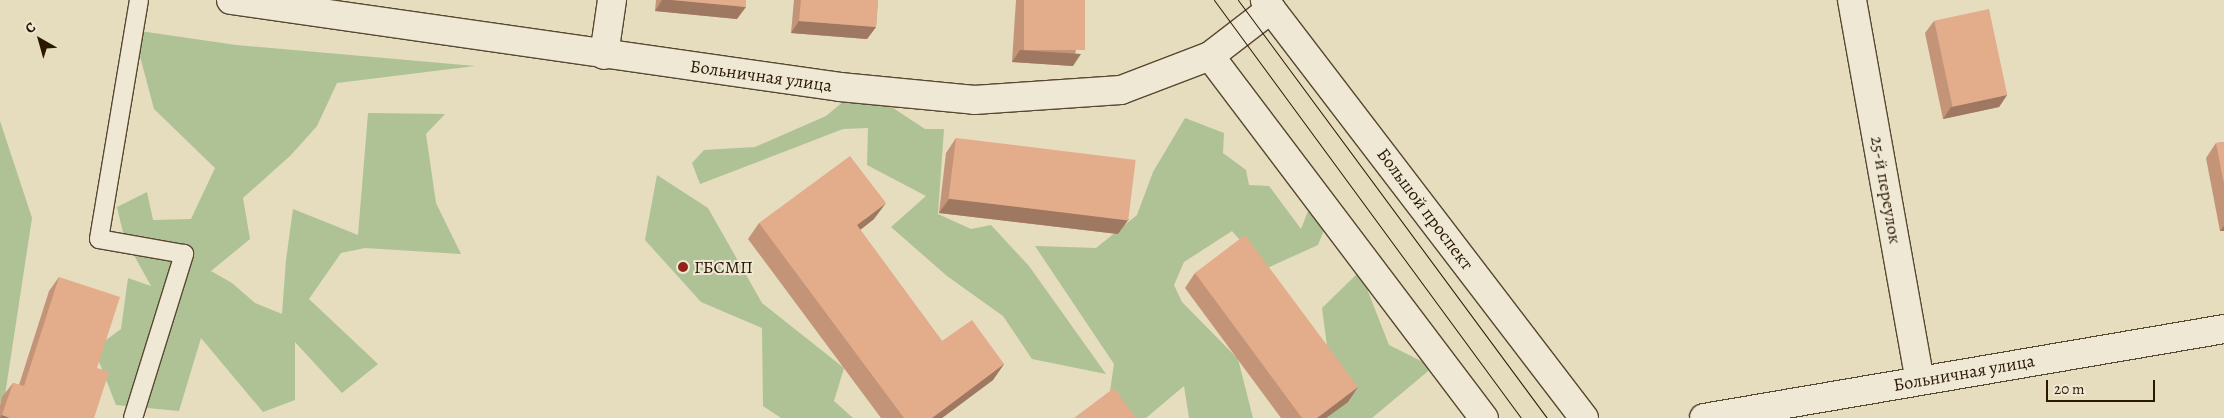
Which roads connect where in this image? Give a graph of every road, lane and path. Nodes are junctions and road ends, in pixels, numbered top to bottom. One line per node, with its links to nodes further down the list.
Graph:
1 (139, 0): 10 (lane)
2 (231, 0): 6 (street, Больничная улица)
3 (612, 0): 6 (street)
4 (1852, 0): 9 (street, 25-й переулок)
5 (1268, 4): 7 (street, Больничная улица); 12 (street, Большой проспект)
6 (604, 55): 7 (street, Больничная улица)
7 (1210, 56): 11 (street)
8 (2224, 329): 9 (street, Больничная улица)
9 (1920, 380): 13 (street, Больничная улица)
10 (133, 418)
11 (1484, 418)
12 (1584, 418)
13 (1704, 418)

